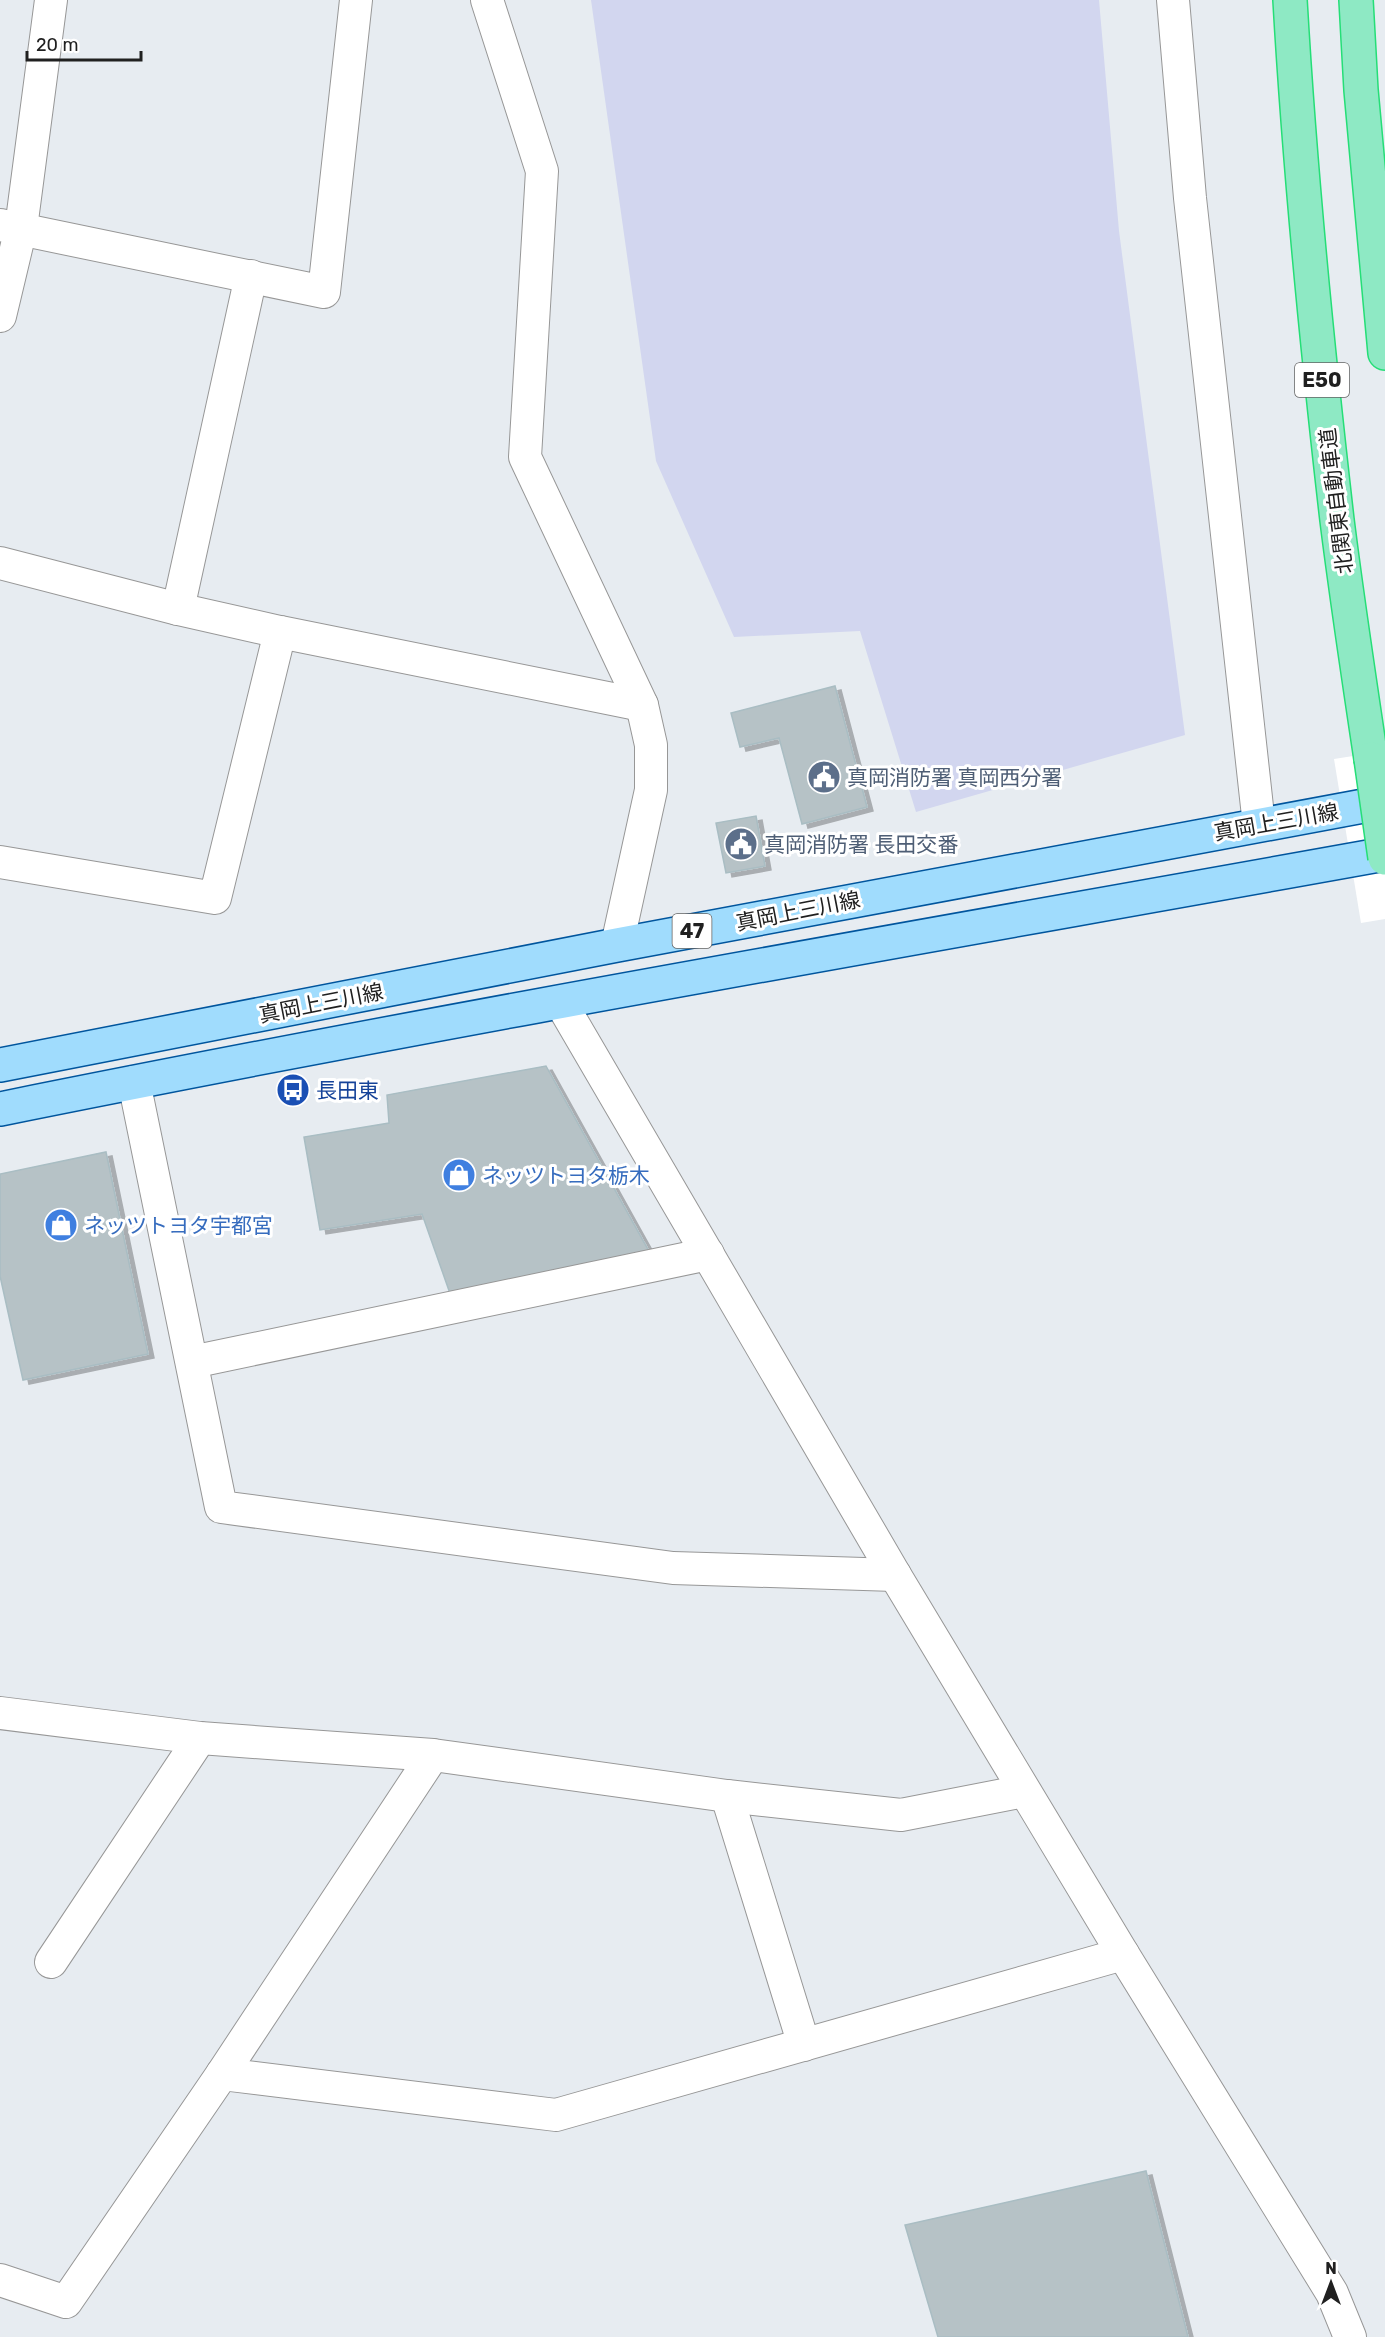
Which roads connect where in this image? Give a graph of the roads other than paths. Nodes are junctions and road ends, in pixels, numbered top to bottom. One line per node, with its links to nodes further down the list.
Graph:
1 (51, 0): 7 (street)
2 (356, 0): 8 (street)
3 (487, 0): 14 (street)
4 (1173, 0): 16 (street)
5 (1290, 0): 17 (highway, 北関東自動車道 / E50, bridge)
6 (1356, 0): 10 (highway)
7 (10, 227): 8 (street); 9 (street)
8 (251, 276): 12 (street)
9 (0, 316)
10 (1385, 353)
11 (0, 563): 12 (street)
12 (178, 609): 13 (street)
13 (280, 632): 14 (street); 18 (street)
14 (642, 705): 19 (street)
15 (1385, 802): 16 (main road, 真岡上三川線 / 47)
16 (1259, 825): 19 (main road, 真岡上三川線 / 47)
17 (1385, 856): 20 (main road, 真岡上三川線 / 47)
18 (0, 862)
19 (617, 945): 21 (main road, 真岡上三川線 / 47)
20 (561, 1003): 22 (main road, 真岡上三川線 / 47); 24 (street)
21 (0, 1065)
22 (134, 1082): 23 (main road, 真岡上三川線 / 47); 25 (street)
23 (0, 1109)
24 (708, 1254): 25 (street); 26 (street)
25 (192, 1362): 26 (street)
26 (895, 1575): 30 (street)
27 (0, 1713): 28 (street)
28 (200, 1738): 29 (street); 33 (street)
29 (433, 1755): 31 (street); 35 (street)
30 (1024, 1791): 31 (street); 32 (street)
31 (727, 1796): 34 (street)
32 (1123, 1954): 34 (street); 37 (street)
33 (51, 1962)
34 (804, 2045): 35 (street)
35 (222, 2074): 36 (street)
36 (0, 2280)
37 (1350, 2337)

